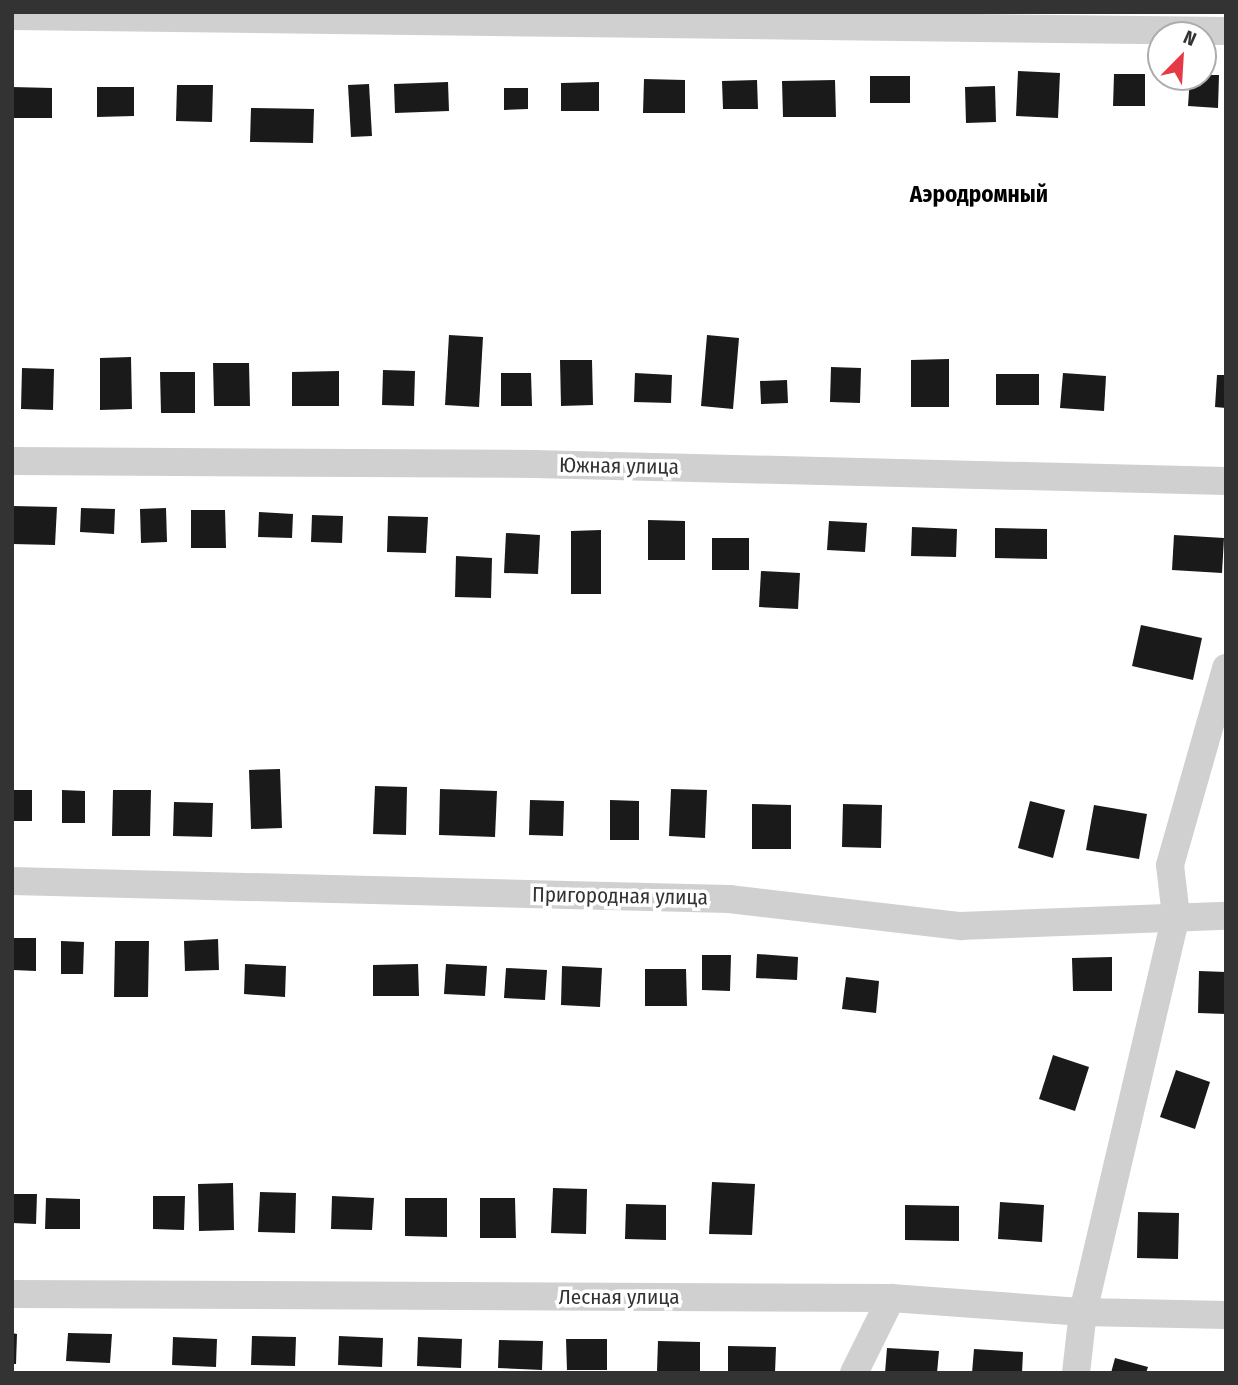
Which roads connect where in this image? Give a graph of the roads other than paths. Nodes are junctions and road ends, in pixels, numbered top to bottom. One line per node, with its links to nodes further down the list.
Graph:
1 (12, 16): 2 (street)
2 (1226, 31)
3 (12, 461): 4 (street, Южная улица)
4 (1226, 481)
5 (1226, 668): 7 (street)
6 (12, 881): 7 (street, Пригородная улица)
7 (1176, 916): 8 (street, Пригородная улица); 11 (street)
8 (1226, 916)
9 (12, 1294): 10 (street, Лесная улица)
10 (891, 1298): 11 (street, Лесная улица); 13 (street)
11 (1083, 1312): 12 (street, Лесная улица); 14 (street)
12 (1226, 1315)
13 (854, 1373)
14 (1076, 1373)

